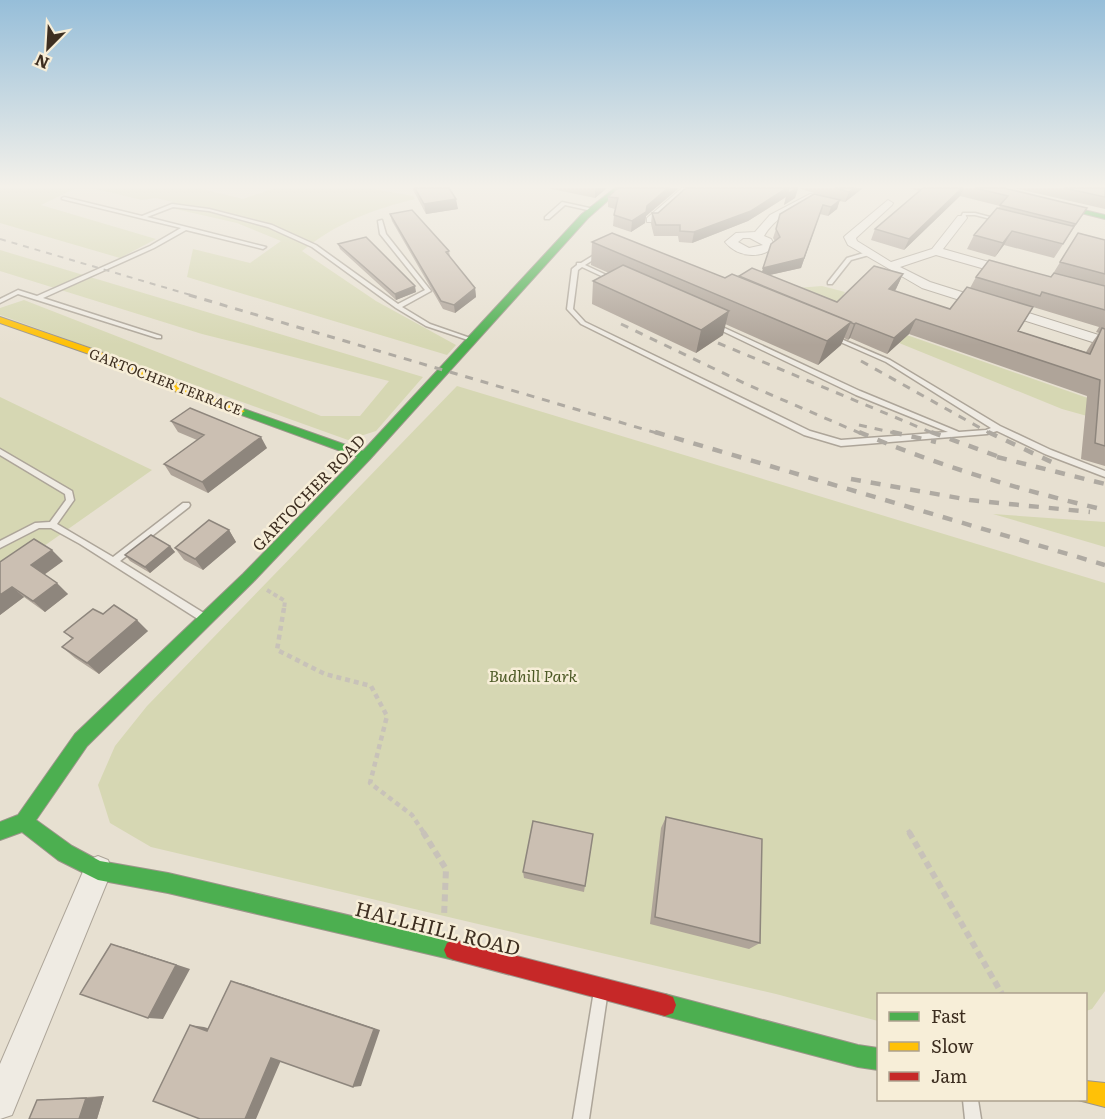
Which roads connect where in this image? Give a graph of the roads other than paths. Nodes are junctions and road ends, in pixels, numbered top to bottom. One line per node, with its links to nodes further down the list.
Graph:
1 (165, 240): 17 (lane)
2 (233, 240): 8 (lane)
3 (301, 240): 19 (lane)
4 (388, 240): 19 (lane)
5 (564, 240): 24 (main road, GARTOCHER ROAD)
6 (851, 240): 11 (street)
7 (944, 240): 10 (street)
8 (262, 247)
9 (608, 249): 12 (lane)
10 (936, 251): 13 (street); 14 (street)
11 (867, 254): 13 (street); 16 (lane)
12 (579, 264): 15 (lane); 27 (lane)
13 (890, 266): 25 (street)
14 (1026, 276)
15 (621, 283)
16 (830, 283)
17 (38, 298): 18 (lane); 23 (lane)
18 (0, 301)
19 (398, 307): 24 (lane)
20 (703, 319): 27 (lane)
21 (0, 320): 29 (main road, GARTOCHER TERRACE)
22 (823, 333): 26 (lane)
23 (159, 337)
24 (473, 340): 29 (main road, GARTOCHER ROAD)
25 (1105, 342)
26 (997, 428): 27 (lane); 30 (lane)
27 (958, 434)
28 (0, 452): 32 (lane)
29 (366, 456): 35 (main road, GARTOCHER ROAD)
30 (1105, 474)
31 (186, 504): 34 (lane)
32 (52, 525): 33 (lane); 34 (lane)
33 (0, 545)
34 (114, 561): 35 (lane)
35 (206, 620): 36 (main road, GARTOCHER ROAD)
36 (24, 822): 37 (main road); 38 (main road, HALLHILL ROAD)
37 (0, 831)
38 (98, 870): 39 (main road, HALLHILL ROAD); 44 (street)
39 (602, 989): 40 (main road, HALLHILL ROAD); 45 (lane)
40 (877, 1059)
41 (1087, 1092): 42 (main road)
42 (1105, 1095)
43 (971, 1101): 46 (lane)
44 (0, 1103)
45 (581, 1119)
46 (973, 1119)

